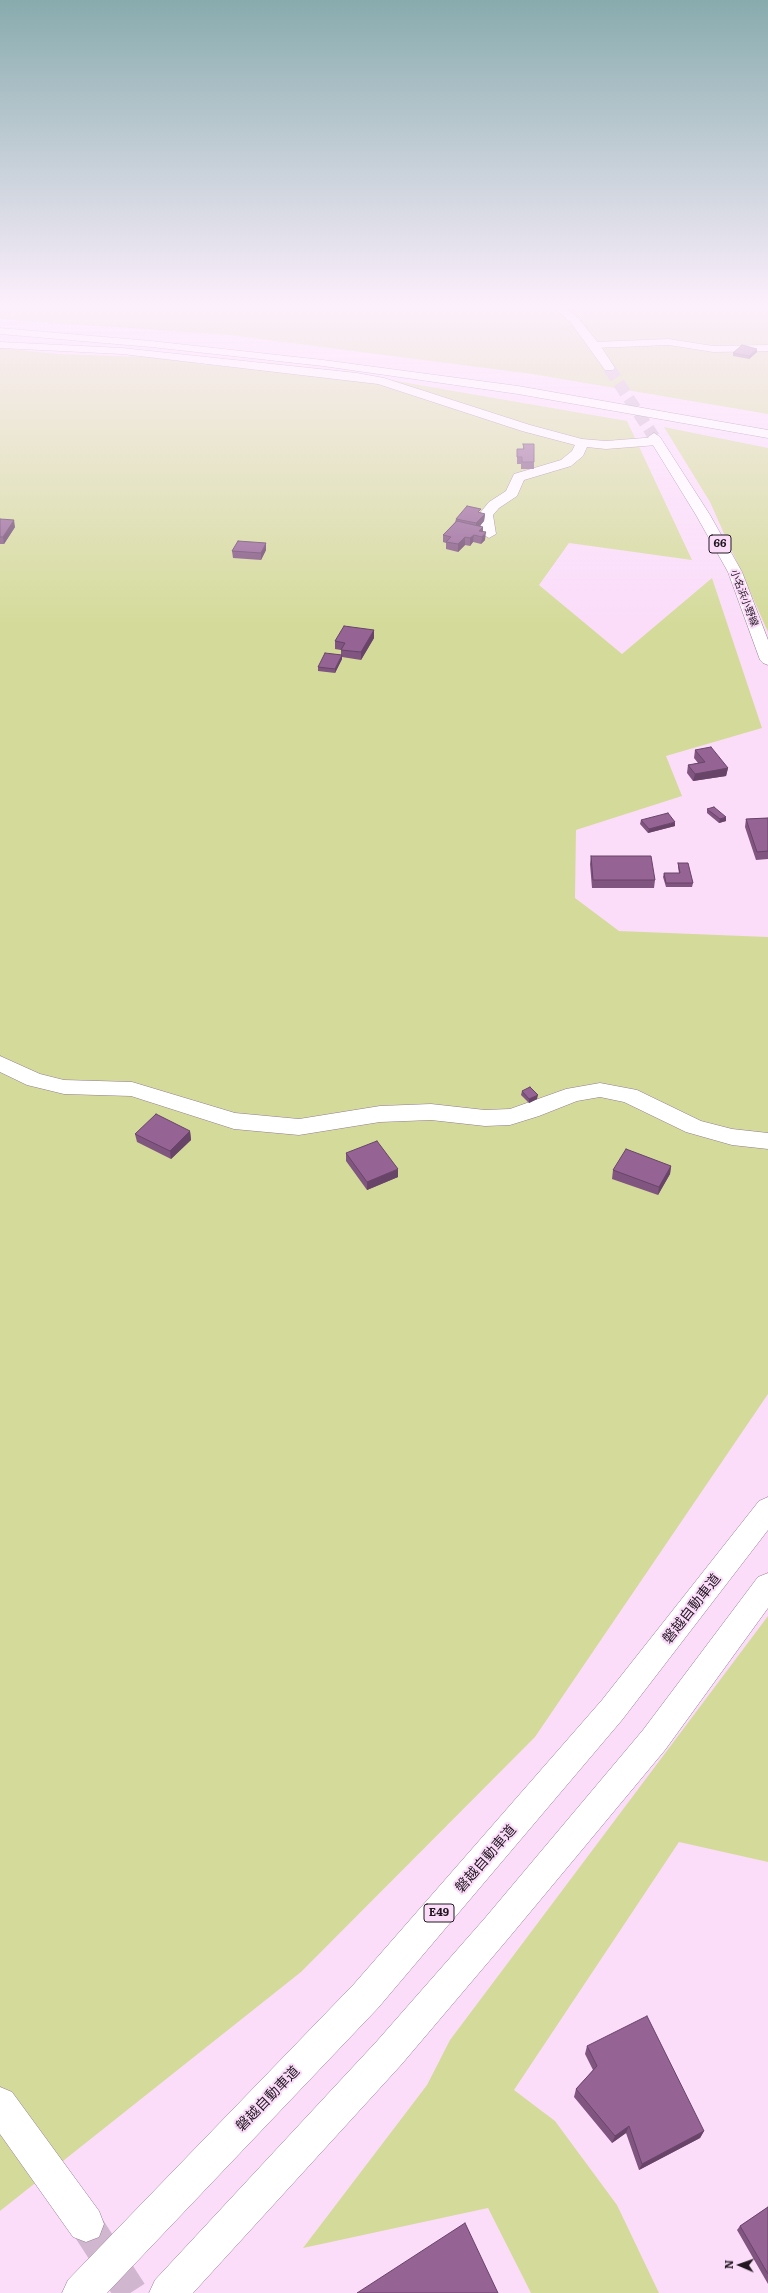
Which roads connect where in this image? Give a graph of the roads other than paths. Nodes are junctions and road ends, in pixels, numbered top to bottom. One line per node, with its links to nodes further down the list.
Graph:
1 (470, 410): 6 (main road)
2 (633, 410): 5 (main road)
3 (691, 410): 4 (main road)
4 (768, 424)
5 (768, 435)
6 (582, 443): 7 (main road); 8 (main road, 小名浜小野線 / 66)
7 (489, 534)
8 (768, 660)
9 (0, 1063): 10 (main road)
10 (768, 1141)
11 (768, 1509): 15 (main road, 磐越自動車道 / E49)
12 (768, 1586): 16 (main road)
13 (0, 2104): 14 (main road)
14 (86, 2224)
15 (81, 2293)
16 (168, 2293)

